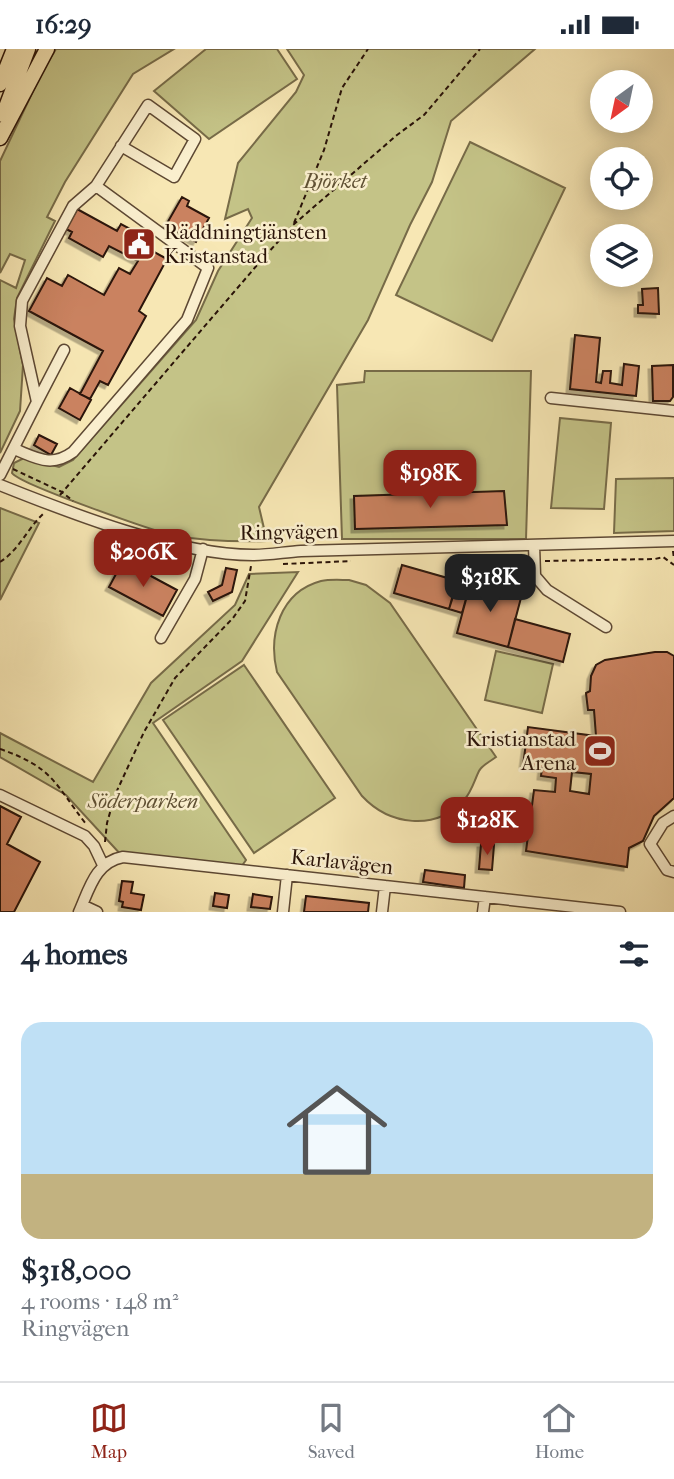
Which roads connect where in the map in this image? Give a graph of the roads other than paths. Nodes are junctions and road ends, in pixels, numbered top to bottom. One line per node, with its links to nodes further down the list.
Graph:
1 (14, 49): 4 (highway)
2 (29, 49): 5 (highway)
3 (47, 49): 6 (highway)
4 (0, 84)
5 (0, 123)
6 (0, 138)
7 (121, 146): 7 (street); 8 (street)
8 (96, 186): 11 (street); 13 (street)
9 (64, 350): 11 (street)
10 (551, 398): 12 (street)
11 (37, 402): 13 (street)
12 (674, 411)
13 (13, 449): 14 (street)
14 (3, 470)
15 (0, 485): 18 (street, Ringvägen)
16 (674, 541): 17 (street, Ringvägen)
17 (534, 545): 18 (street, Ringvägen); 19 (street)
18 (203, 549): 20 (street)
19 (606, 627)
20 (160, 638)
21 (0, 795): 23 (street)
22 (674, 816): 24 (street)
23 (106, 863): 25 (street, Karlavägen); 28 (street)
24 (674, 872)
25 (287, 875): 26 (street, Karlavägen); 31 (street)
26 (385, 886): 27 (street, Karlavägen); 32 (street)
27 (485, 897): 29 (street, Karlavägen); 33 (street)
28 (81, 908): 30 (street)
29 (603, 911): 34 (street, Karlavägen)
30 (97, 912)
31 (284, 912)
32 (382, 912)
33 (483, 912)
34 (620, 912)

